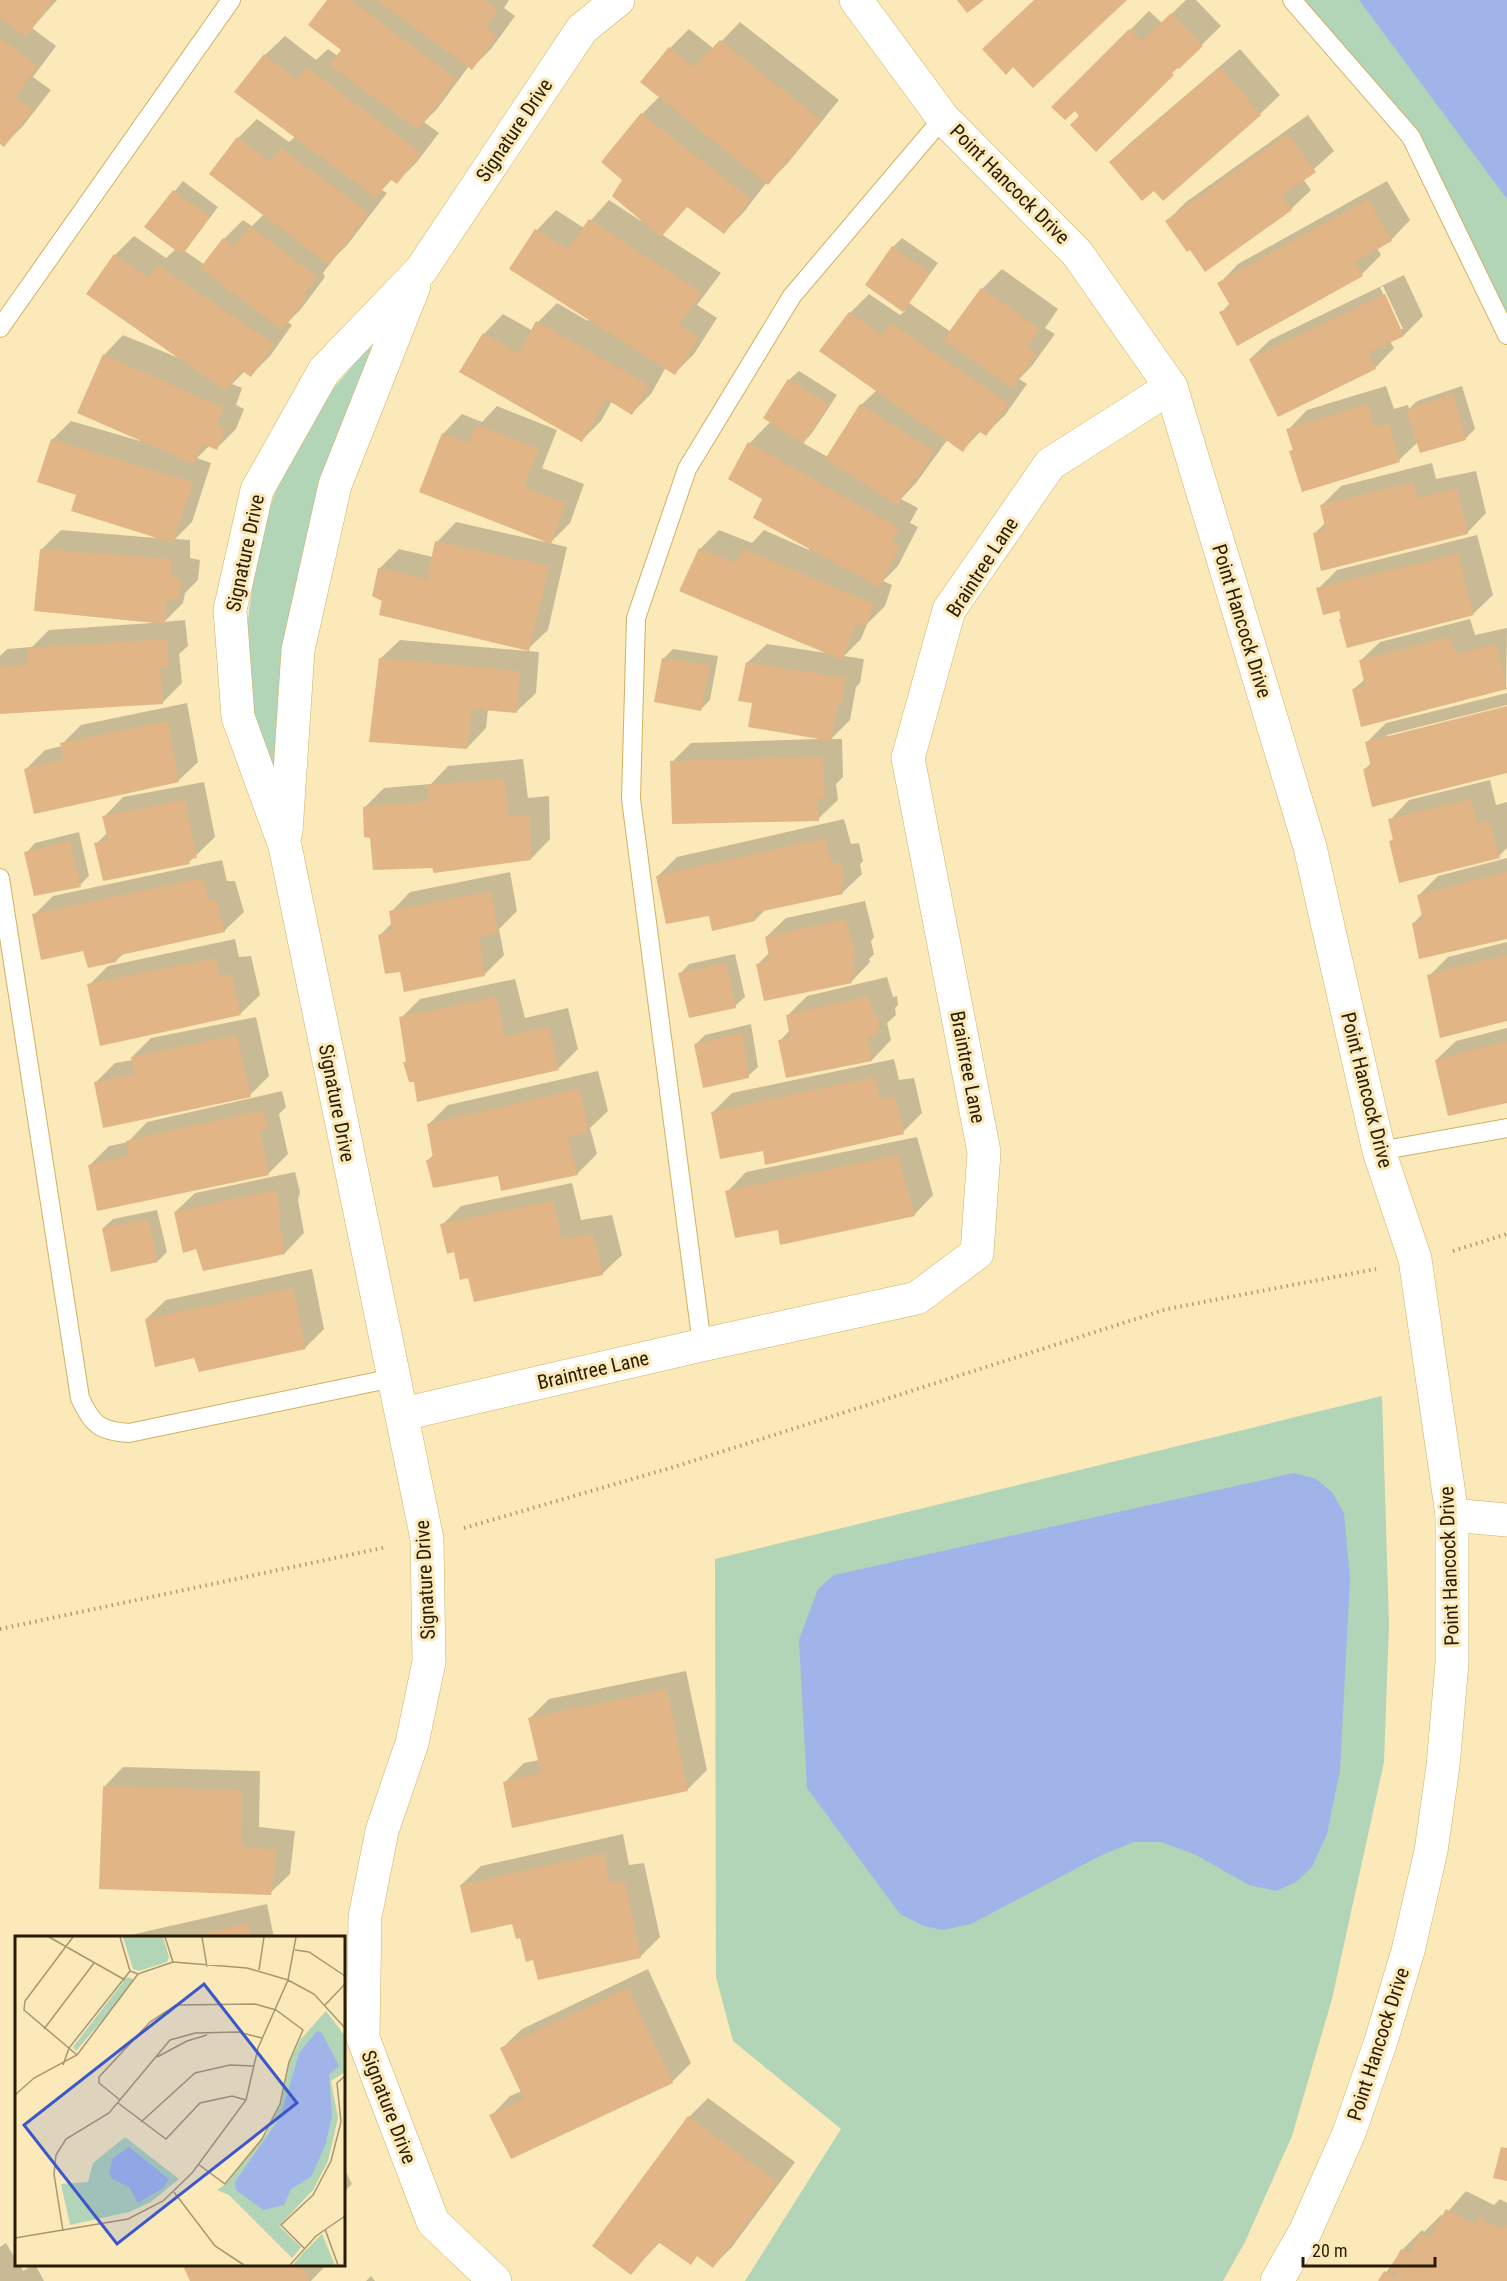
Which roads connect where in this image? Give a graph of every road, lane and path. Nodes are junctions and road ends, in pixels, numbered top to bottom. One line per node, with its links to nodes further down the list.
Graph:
1 (231, 0): 7 (lane)
2 (618, 0): 6 (street, Signature Drive)
3 (856, 0): 5 (street, Point Hancock Drive)
4 (1292, 0): 8 (lane)
5 (943, 118): 9 (street, Point Hancock Drive); 16 (lane)
6 (421, 270): 10 (street, Signature Drive); 10 (street, Signature Drive)
7 (0, 328)
8 (1507, 335)
9 (1171, 387): 13 (street, Point Hancock Drive); 16 (street, Braintree Lane)
10 (285, 846): 17 (street, Signature Drive)
11 (0, 878): 17 (lane)
12 (1507, 1128): 13 (lane)
13 (1379, 1151): 15 (street, Point Hancock Drive)
14 (1507, 1234): 15 (path)
15 (1415, 1259): 19 (street, Point Hancock Drive); 21 (path)
16 (702, 1345): 18 (street, Braintree Lane)
17 (393, 1378): 18 (street, Signature Drive)
18 (403, 1414): 21 (street, Signature Drive)
19 (1452, 1515): 20 (street); 24 (street, Point Hancock Drive)
20 (1507, 1520)
21 (427, 1539): 22 (path); 23 (street, Signature Drive)
22 (0, 1629)
23 (495, 2281)
24 (1277, 2281)

